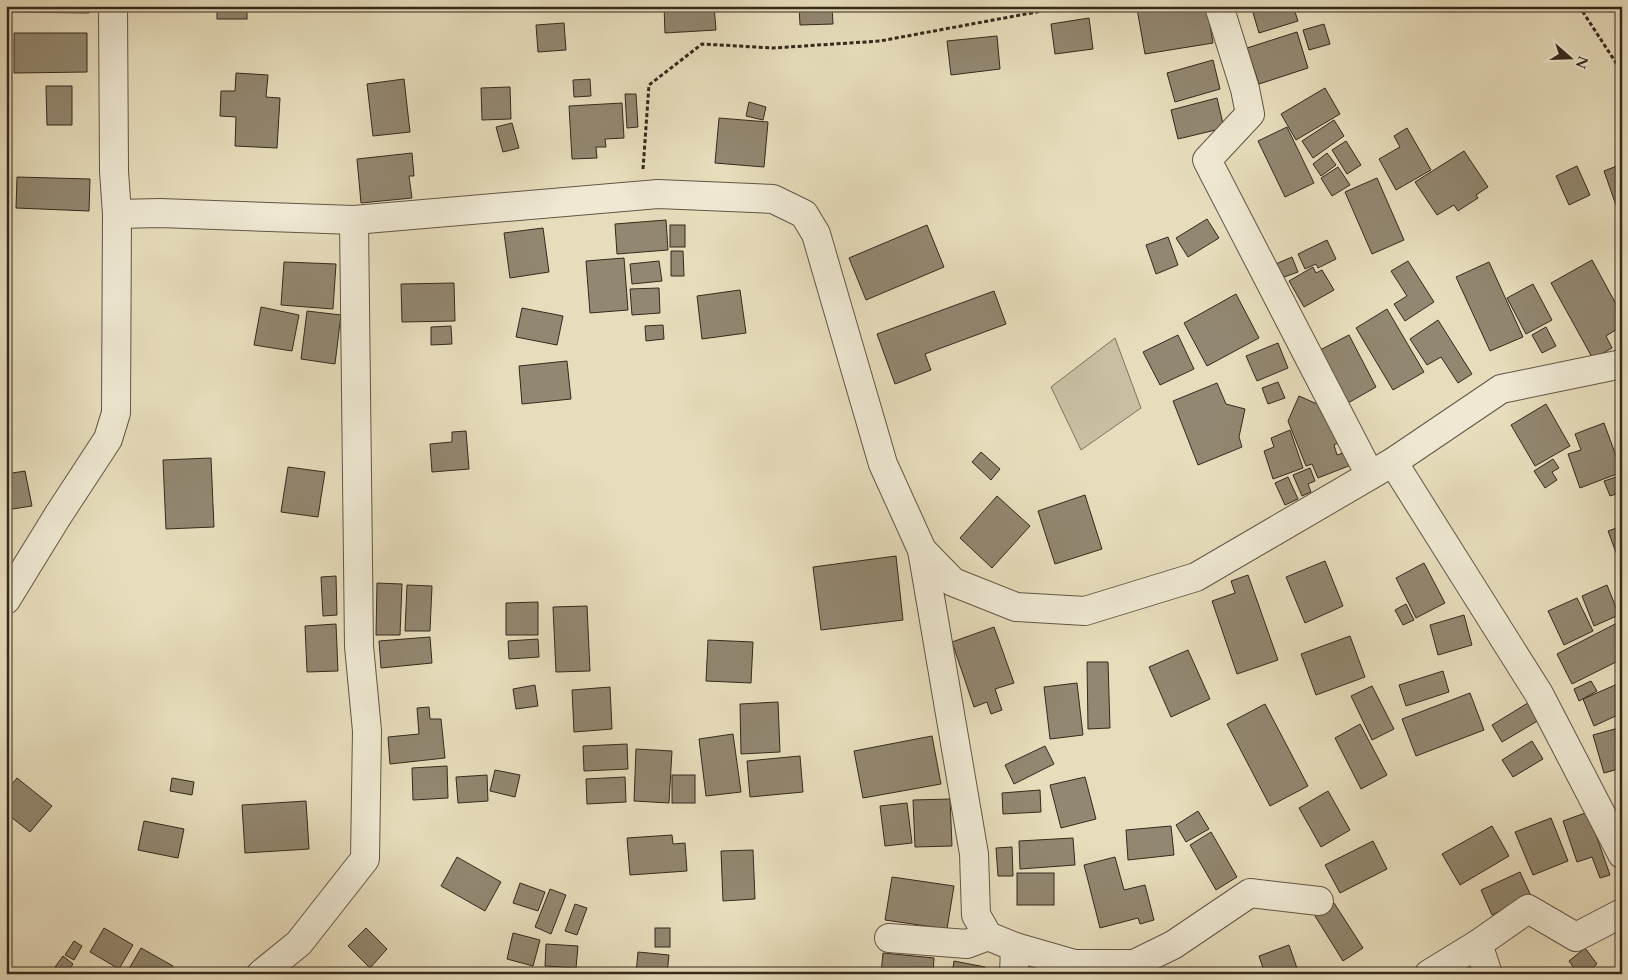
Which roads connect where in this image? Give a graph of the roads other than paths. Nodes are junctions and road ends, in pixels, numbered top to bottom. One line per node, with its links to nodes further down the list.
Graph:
1 (113, 6): 3 (street)
2 (1219, 6): 6 (street)
3 (117, 214): 4 (street); 8 (street)
4 (354, 220): 7 (street); 17 (street)
5 (1622, 364): 6 (street)
6 (1382, 469): 7 (street); 9 (street)
7 (922, 550): 12 (street)
8 (6, 600)
9 (1622, 854)
10 (1319, 901): 16 (street)
11 (1622, 913): 14 (street)
12 (988, 936): 13 (street); 15 (street)
13 (889, 938)
14 (1478, 944): 18 (street); 19 (street)
15 (1015, 960): 16 (street)
16 (1104, 969)
17 (261, 974)
18 (1430, 974)
19 (1488, 974)

